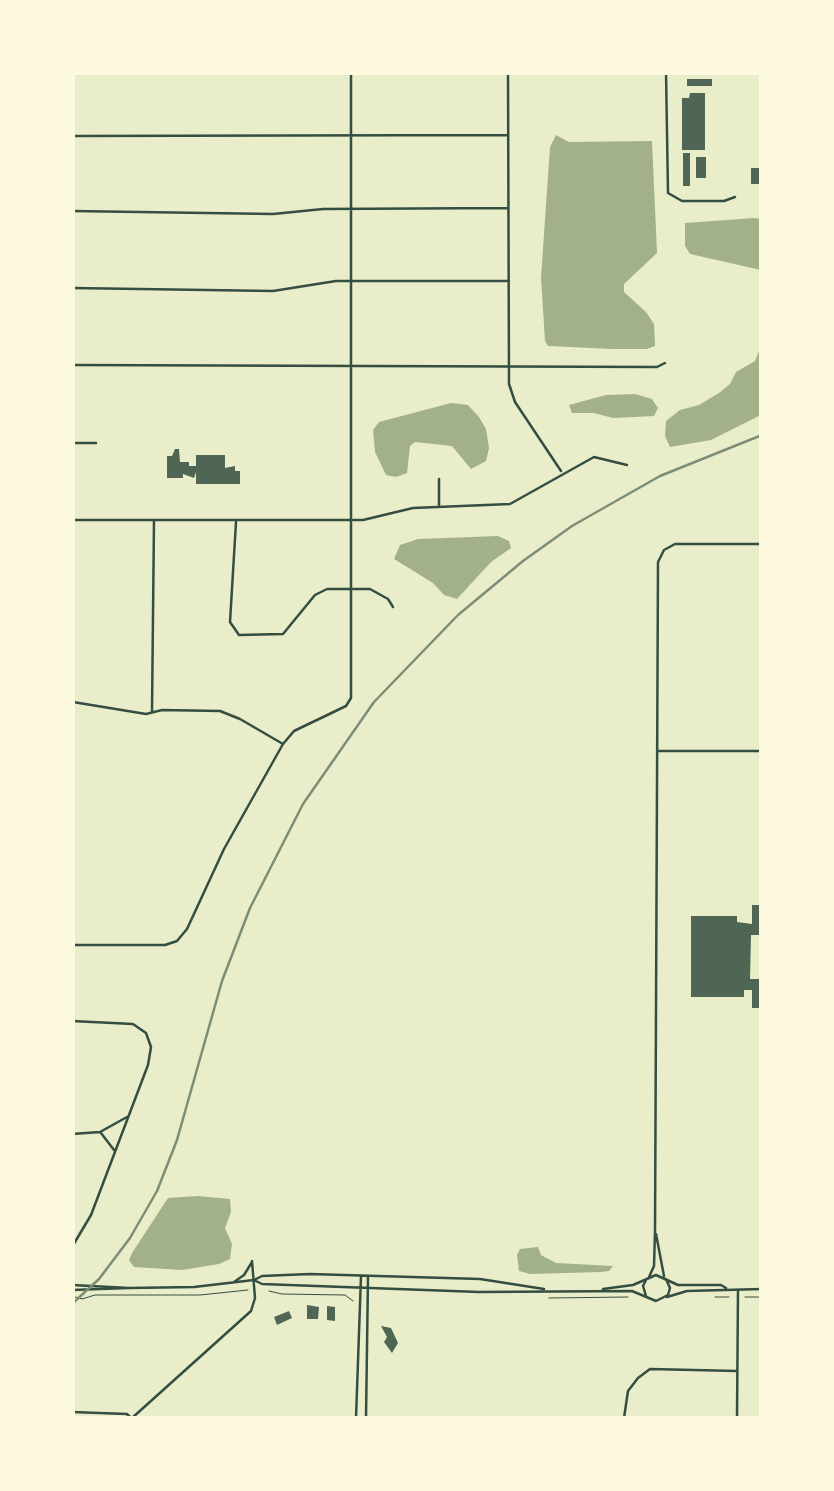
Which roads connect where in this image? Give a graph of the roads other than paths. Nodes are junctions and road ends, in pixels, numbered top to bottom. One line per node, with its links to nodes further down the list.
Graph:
1 (350, 72): 4 (street)
2 (508, 72): 5 (street)
3 (666, 72): 7 (street)
4 (351, 135): 5 (street); 6 (street); 8 (street)
5 (508, 135): 9 (street)
6 (72, 136)
7 (735, 197)
8 (351, 208): 9 (street); 10 (street); 11 (street)
9 (508, 208): 12 (street)
10 (72, 211)
11 (351, 281): 12 (street); 13 (street); 16 (street)
12 (509, 281): 17 (street)
13 (72, 288)
14 (665, 363): 17 (street)
15 (72, 366): 16 (street)
16 (351, 367): 17 (street); 27 (street)
17 (509, 367): 21 (street)
18 (72, 443): 19 (street)
19 (96, 443)
20 (627, 466): 21 (street)
21 (562, 472): 23 (street)
22 (439, 479): 23 (street)
23 (440, 506): 27 (street)
24 (72, 520): 25 (street)
25 (154, 520): 26 (street); 33 (street)
26 (236, 520): 27 (street); 29 (street)
27 (351, 520): 29 (street)
28 (762, 544): 35 (street)
29 (351, 588): 31 (street); 34 (street)
30 (73, 594): 32 (street)
31 (393, 608)
32 (72, 702): 33 (street)
33 (152, 712): 34 (street)
34 (282, 744): 37 (street)
35 (656, 752): 36 (street); 43 (street)
36 (762, 752)
37 (72, 945)
38 (72, 1021): 39 (street)
39 (128, 1117): 40 (street); 42 (street)
40 (100, 1132): 41 (street); 42 (street)
41 (72, 1134)
42 (114, 1150): 44 (street)
43 (655, 1231): 47 (street); 48 (street)
44 (72, 1247)
45 (361, 1276): 46 (street); 49 (street); 51 (street)
46 (368, 1276): 52 (street); 57 (street)
47 (648, 1278): 48 (street); 58 (street); 59 (street)
48 (665, 1278): 53 (street); 60 (street)
49 (254, 1280): 50 (street); 50 (street); 51 (street); 63 (street)
50 (232, 1283): 56 (street)
51 (360, 1286): 52 (street); 64 (street)
52 (367, 1287): 57 (street); 65 (street)
53 (726, 1288): 54 (street); 60 (street)
54 (738, 1288): 55 (street); 61 (street)
55 (762, 1289)
56 (72, 1290)
57 (546, 1290): 58 (street)
58 (602, 1290): 59 (street)
59 (647, 1297): 60 (street)
60 (666, 1298)
61 (737, 1371): 66 (street); 67 (street)
62 (72, 1412): 63 (street)
63 (132, 1418)
64 (356, 1418)
65 (366, 1418)
66 (624, 1418)
67 (737, 1418)

